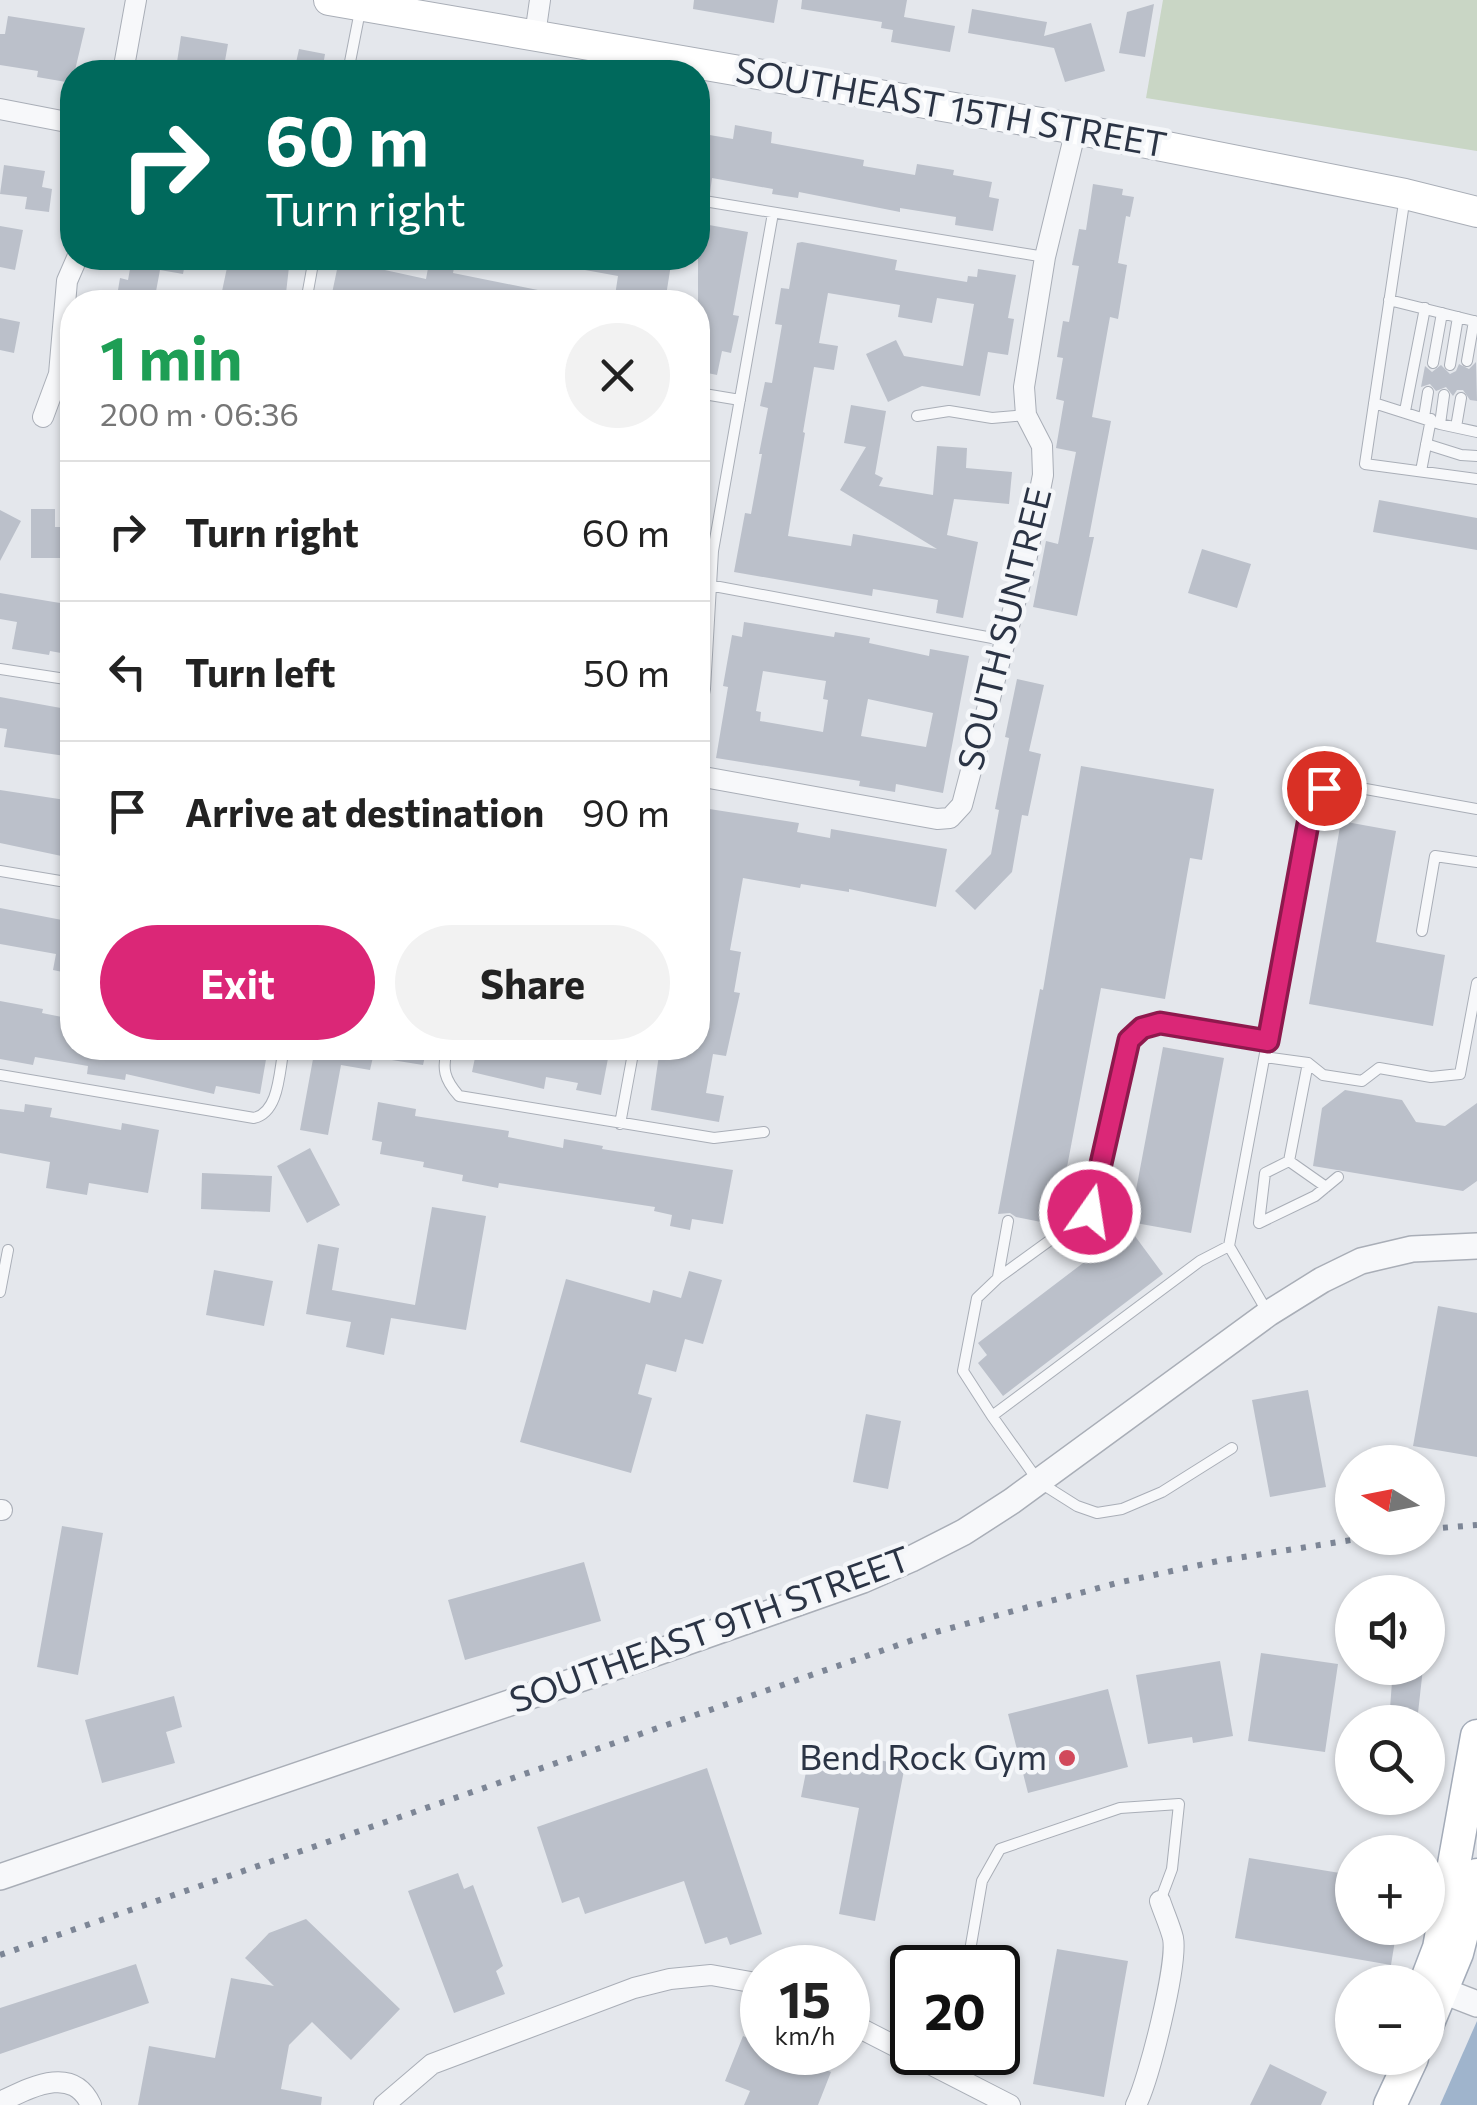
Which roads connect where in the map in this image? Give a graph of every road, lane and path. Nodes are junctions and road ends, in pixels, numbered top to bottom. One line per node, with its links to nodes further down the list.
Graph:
1 (136, 0): 6 (street)
2 (328, 0): 4 (main road, SOUTHEAST 15TH STREET)
3 (540, 0): 5 (street)
4 (361, 5): 5 (main road, SOUTHEAST 15TH STREET); 7 (lane)
5 (535, 34): 8 (main road, SOUTHEAST 15TH STREET)
6 (126, 60)
7 (350, 60)
8 (683, 60)
9 (710, 65): 12 (main road, SOUTHEAST 15TH STREET)
10 (0, 109): 11 (street)
11 (60, 121)
12 (1076, 129): 13 (main road, SOUTHEAST 15TH STREET); 17 (street, SOUTH SUNTREE)
13 (1406, 194): 15 (main road, SOUTHEAST 15TH STREET); 18 (lane)
14 (710, 202): 16 (lane)
15 (1470, 207)
16 (772, 213): 17 (lane); 31 (lane)
17 (1045, 257): 35 (street, SOUTH SUNTREE)
18 (1390, 300): 19 (lane); 32 (lane)
19 (1425, 308): 20 (lane); 33 (lane)
20 (1442, 313): 21 (lane); 24 (lane)
21 (1458, 317): 22 (lane); 25 (lane)
22 (1475, 322): 23 (lane)
23 (1467, 361)
24 (1433, 362)
25 (1450, 366)
26 (60, 374): 36 (street)
27 (1428, 392): 37 (lane)
28 (710, 395): 31 (lane)
29 (1444, 395): 37 (lane)
30 (1461, 398): 38 (lane)
31 (740, 400): 44 (lane)
32 (1374, 403): 33 (lane); 42 (lane)
33 (1405, 411): 37 (lane)
34 (917, 416): 35 (lane)
35 (1026, 416): 46 (street, SOUTH SUNTREE)
36 (43, 417)
37 (1431, 420): 38 (lane); 40 (lane)
38 (1456, 428): 39 (lane)
39 (1477, 432)
40 (1426, 444): 41 (lane); 42 (lane)
41 (1477, 456)
42 (1421, 471): 43 (lane)
43 (1477, 478)
44 (712, 586): 45 (lane); 46 (lane)
45 (710, 620)
46 (1003, 640): 49 (street, SOUTH SUNTREE)
47 (0, 669): 48 (lane)
48 (60, 678)
49 (710, 778)
50 (1477, 809): 56 (lane)
51 (1477, 862): 54 (lane)
52 (0, 871): 53 (lane)
53 (60, 881)
54 (1422, 931)
55 (1477, 983): 61 (lane)
56 (1268, 1041): 57 (lane); 72 (lane)
57 (1264, 1056): 61 (lane); 69 (lane)
58 (282, 1060): 62 (lane)
59 (444, 1060): 63 (lane)
60 (632, 1060): 63 (lane)
61 (1308, 1063): 65 (lane)
62 (0, 1075)
63 (620, 1124): 64 (lane)
64 (764, 1132)
65 (1290, 1160): 67 (lane); 67 (lane)
66 (1338, 1177): 67 (lane)
67 (1326, 1186)
68 (1008, 1221): 72 (lane)
69 (1228, 1246): 74 (lane); 75 (lane)
70 (1477, 1246): 74 (street, SOUTHEAST 9TH STREET)
71 (8, 1250): 73 (lane)
72 (998, 1278): 75 (lane)
73 (0, 1292)
74 (1269, 1314): 77 (street, SOUTHEAST 9TH STREET)
75 (992, 1416): 77 (lane)
76 (1232, 1448): 77 (lane)
77 (1039, 1482): 80 (street, SOUTHEAST 9TH STREET)
78 (1477, 1736): 84 (main road)
79 (1477, 1875): 84 (main road)
80 (0, 1877)
81 (1160, 1901): 82 (lane); 92 (street)
82 (971, 1945)
83 (740, 1980): 90 (street)
84 (1448, 1992)
85 (951, 2075): 91 (street)
86 (1384, 2075): 93 (main road)
87 (1404, 2075): 94 (main road)
88 (0, 2102): 89 (street)
89 (91, 2105)
90 (384, 2105)
91 (1010, 2105)
92 (1136, 2105)
93 (1370, 2105)
94 (1390, 2105)

